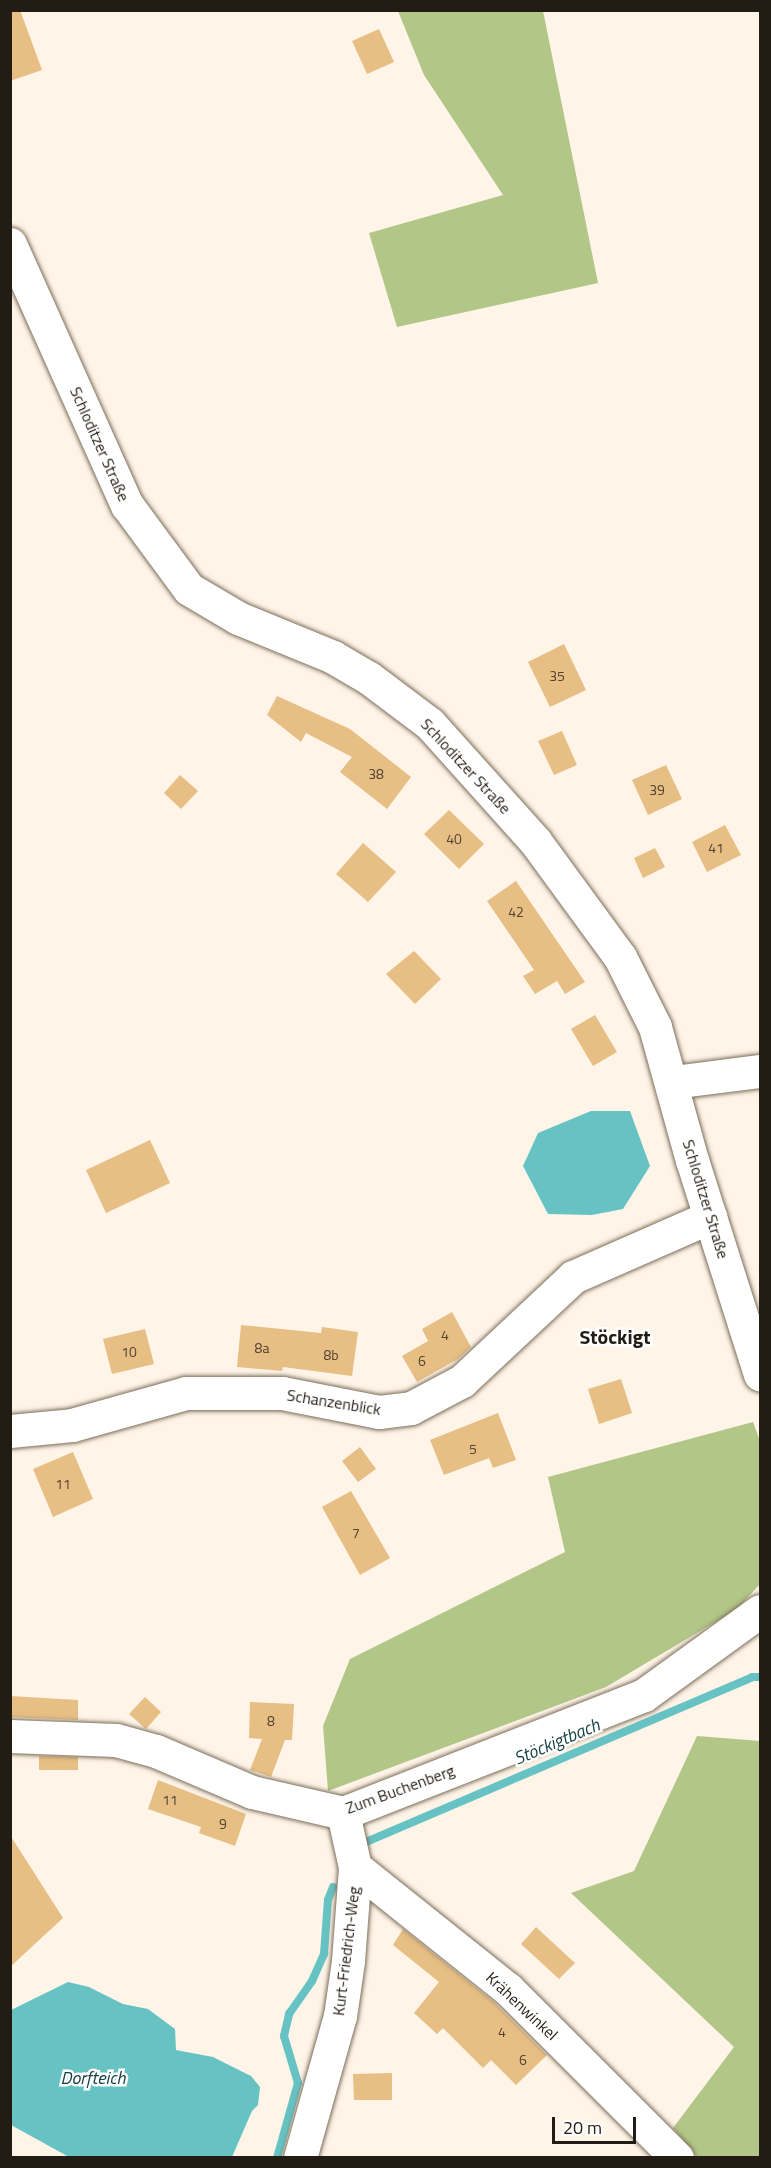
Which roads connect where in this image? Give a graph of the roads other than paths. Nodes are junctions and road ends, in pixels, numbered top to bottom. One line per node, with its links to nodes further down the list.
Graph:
1 (10, 244): 3 (street, Schloditzer Straße)
2 (760, 1071): 3 (street)
3 (673, 1082): 4 (street, Schloditzer Straße)
4 (710, 1217): 5 (street, Schloditzer Straße); 6 (street, Schanzenblick)
5 (760, 1374)
6 (10, 1431)
7 (760, 1611): 9 (street, Zum Buchenberg)
8 (10, 1736): 9 (street, Zum Buchenberg)
9 (343, 1813): 10 (street, Kurt-Friedrich-Weg)
10 (355, 1867): 11 (street, Kurt-Friedrich-Weg); 12 (street, Krähenwinkel)
11 (300, 2157)
12 (677, 2157)

